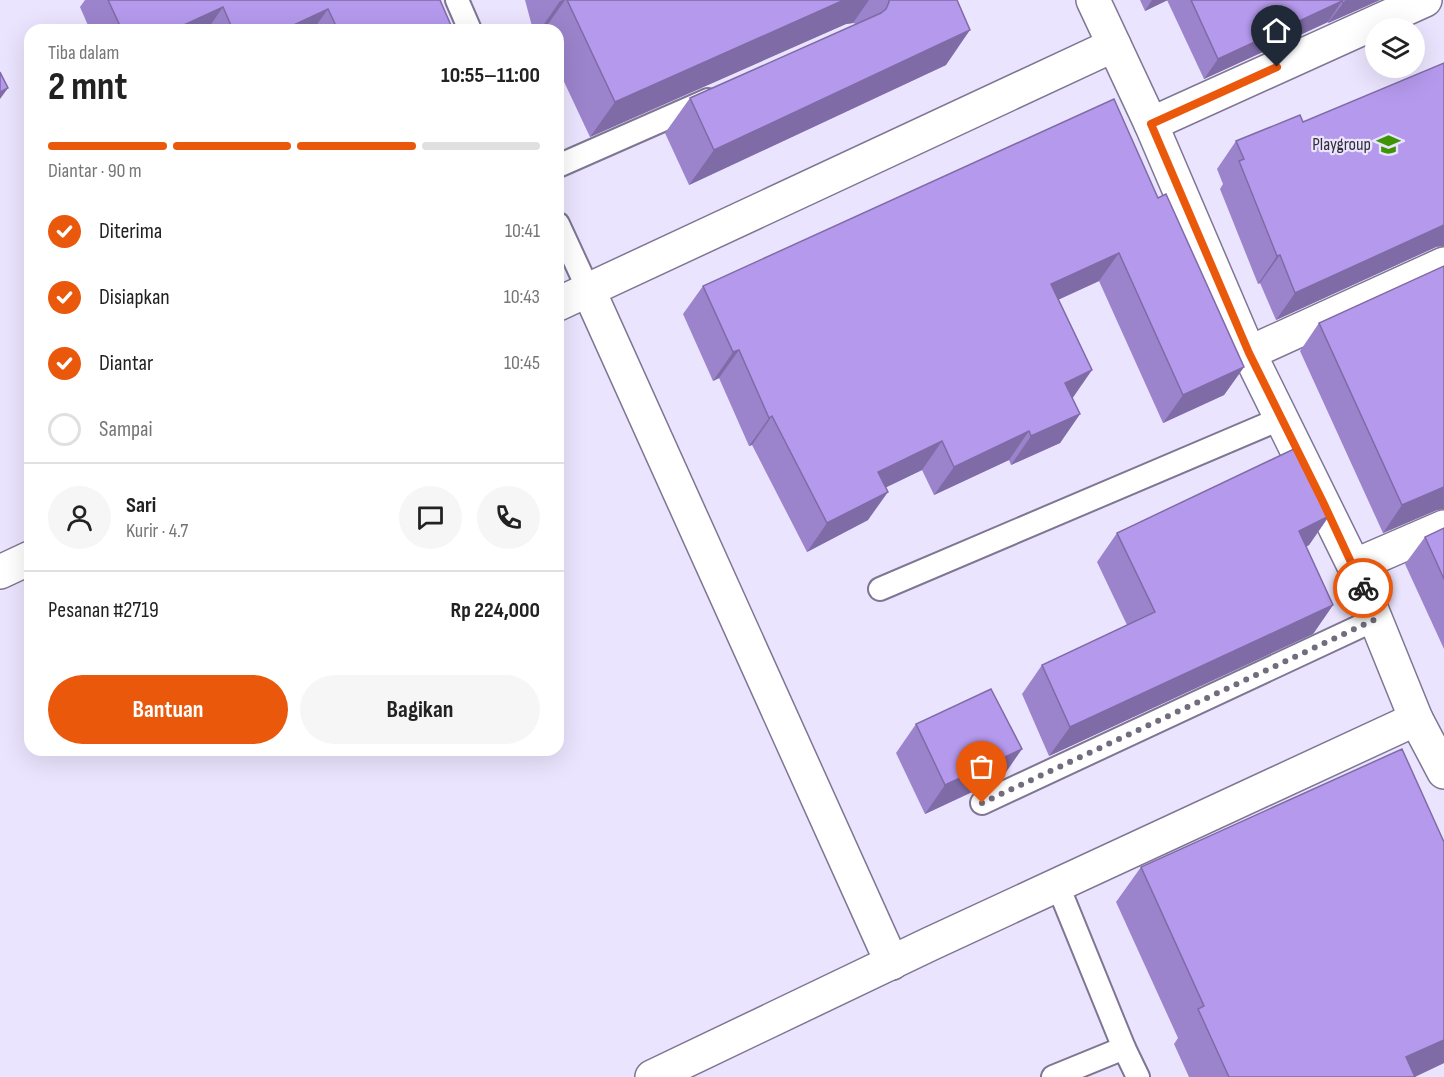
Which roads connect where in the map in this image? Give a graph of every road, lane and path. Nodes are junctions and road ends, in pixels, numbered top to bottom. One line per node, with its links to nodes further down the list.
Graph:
1 (457, 0): 4 (lane)
2 (1094, 0): 5 (street)
3 (1425, 0): 7 (street)
4 (467, 24)
5 (1114, 45): 7 (street); 11 (street)
6 (732, 89): 8 (lane)
7 (1151, 124): 13 (street)
8 (564, 163)
9 (564, 237): 11 (lane)
10 (1444, 264): 13 (street)
11 (588, 289): 12 (street); 25 (street)
12 (564, 301)
13 (1249, 353): 14 (street)
14 (1282, 418): 17 (street); 19 (lane)
15 (1444, 527): 17 (street)
16 (24, 561): 18 (street)
17 (1354, 566): 20 (street)
18 (0, 572)
19 (880, 589)
20 (1376, 619): 21 (street); 23 (lane)
21 (1416, 719): 22 (street); 24 (street)
22 (1444, 772)
23 (982, 803)
24 (1058, 886): 25 (street); 26 (lane)
25 (892, 963): 27 (street)
26 (1124, 1048): 28 (lane); 29 (lane)
27 (652, 1077)
28 (1053, 1077)
29 (1138, 1077)

